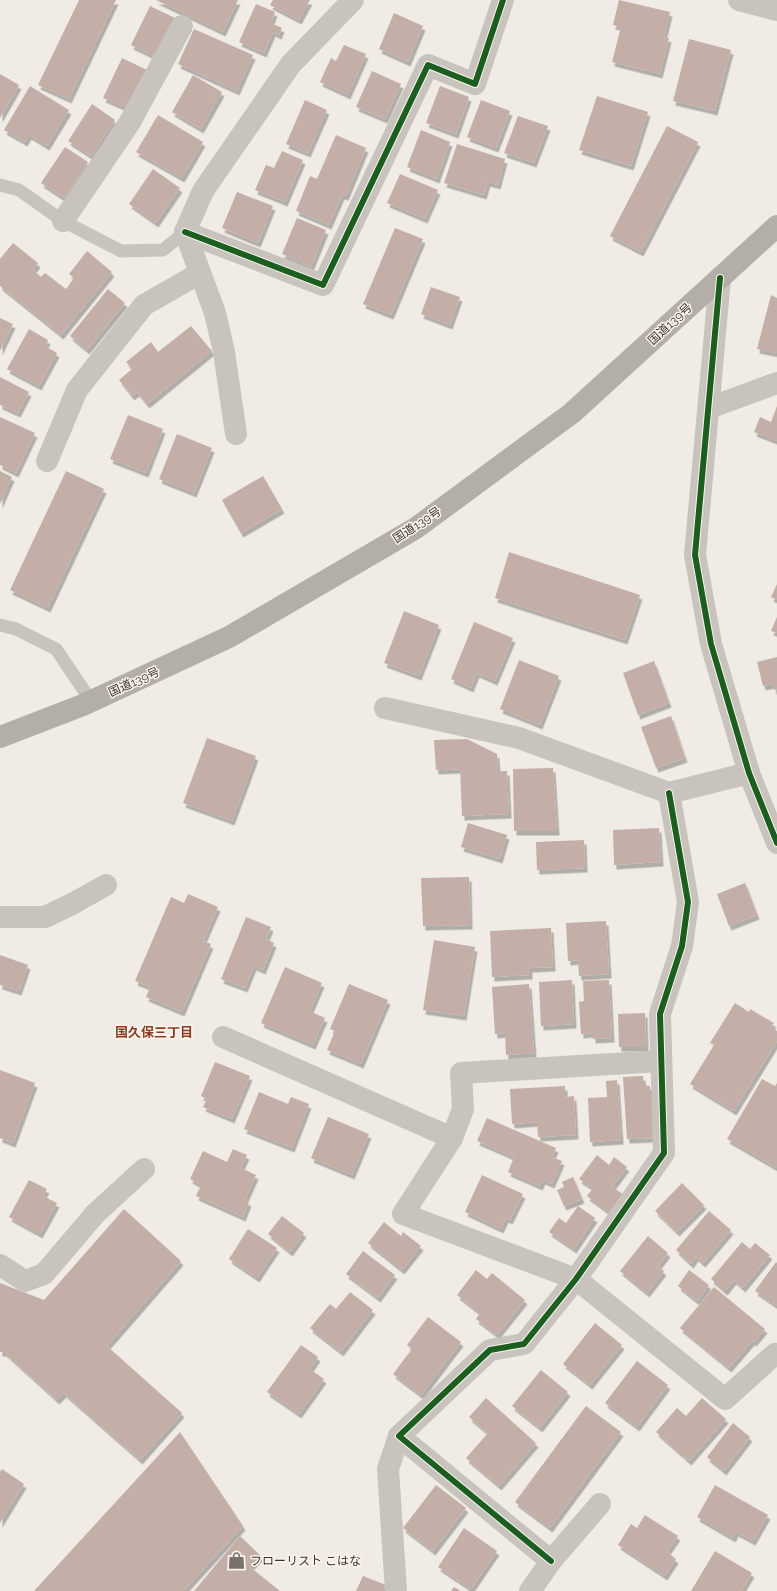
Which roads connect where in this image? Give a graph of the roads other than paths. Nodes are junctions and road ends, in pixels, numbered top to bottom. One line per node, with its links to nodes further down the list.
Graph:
1 (353, 0): 9 (street)
2 (503, 0): 9 (street)
3 (739, 0): 4 (street)
4 (777, 10)
5 (182, 26): 7 (street)
6 (0, 185): 7 (lane)
7 (63, 221): 9 (lane)
8 (777, 226): 11 (highway, 国道139号)
9 (185, 232): 10 (street)
10 (200, 273): 14 (street); 15 (street)
11 (720, 278): 13 (street); 17 (highway, 国道139号)
12 (777, 383): 13 (street)
13 (709, 408): 20 (street)
14 (236, 434)
15 (47, 461)
16 (0, 625): 17 (lane)
17 (91, 701): 19 (highway, 国道139号)
18 (385, 708): 21 (street)
19 (0, 737)
20 (749, 773): 21 (street); 22 (street)
21 (669, 793): 26 (street)
22 (777, 843)
23 (106, 884): 24 (street)
24 (0, 917)
25 (223, 1037): 27 (street)
26 (661, 1061): 27 (street); 30 (street)
27 (452, 1138): 30 (street)
28 (144, 1169): 29 (street)
29 (0, 1265)
30 (576, 1279): 31 (street); 32 (street)
31 (777, 1355)
32 (399, 1436): 34 (street); 35 (street)
33 (600, 1504): 34 (street)
34 (551, 1561): 36 (street)
35 (396, 1591)
36 (530, 1591)

